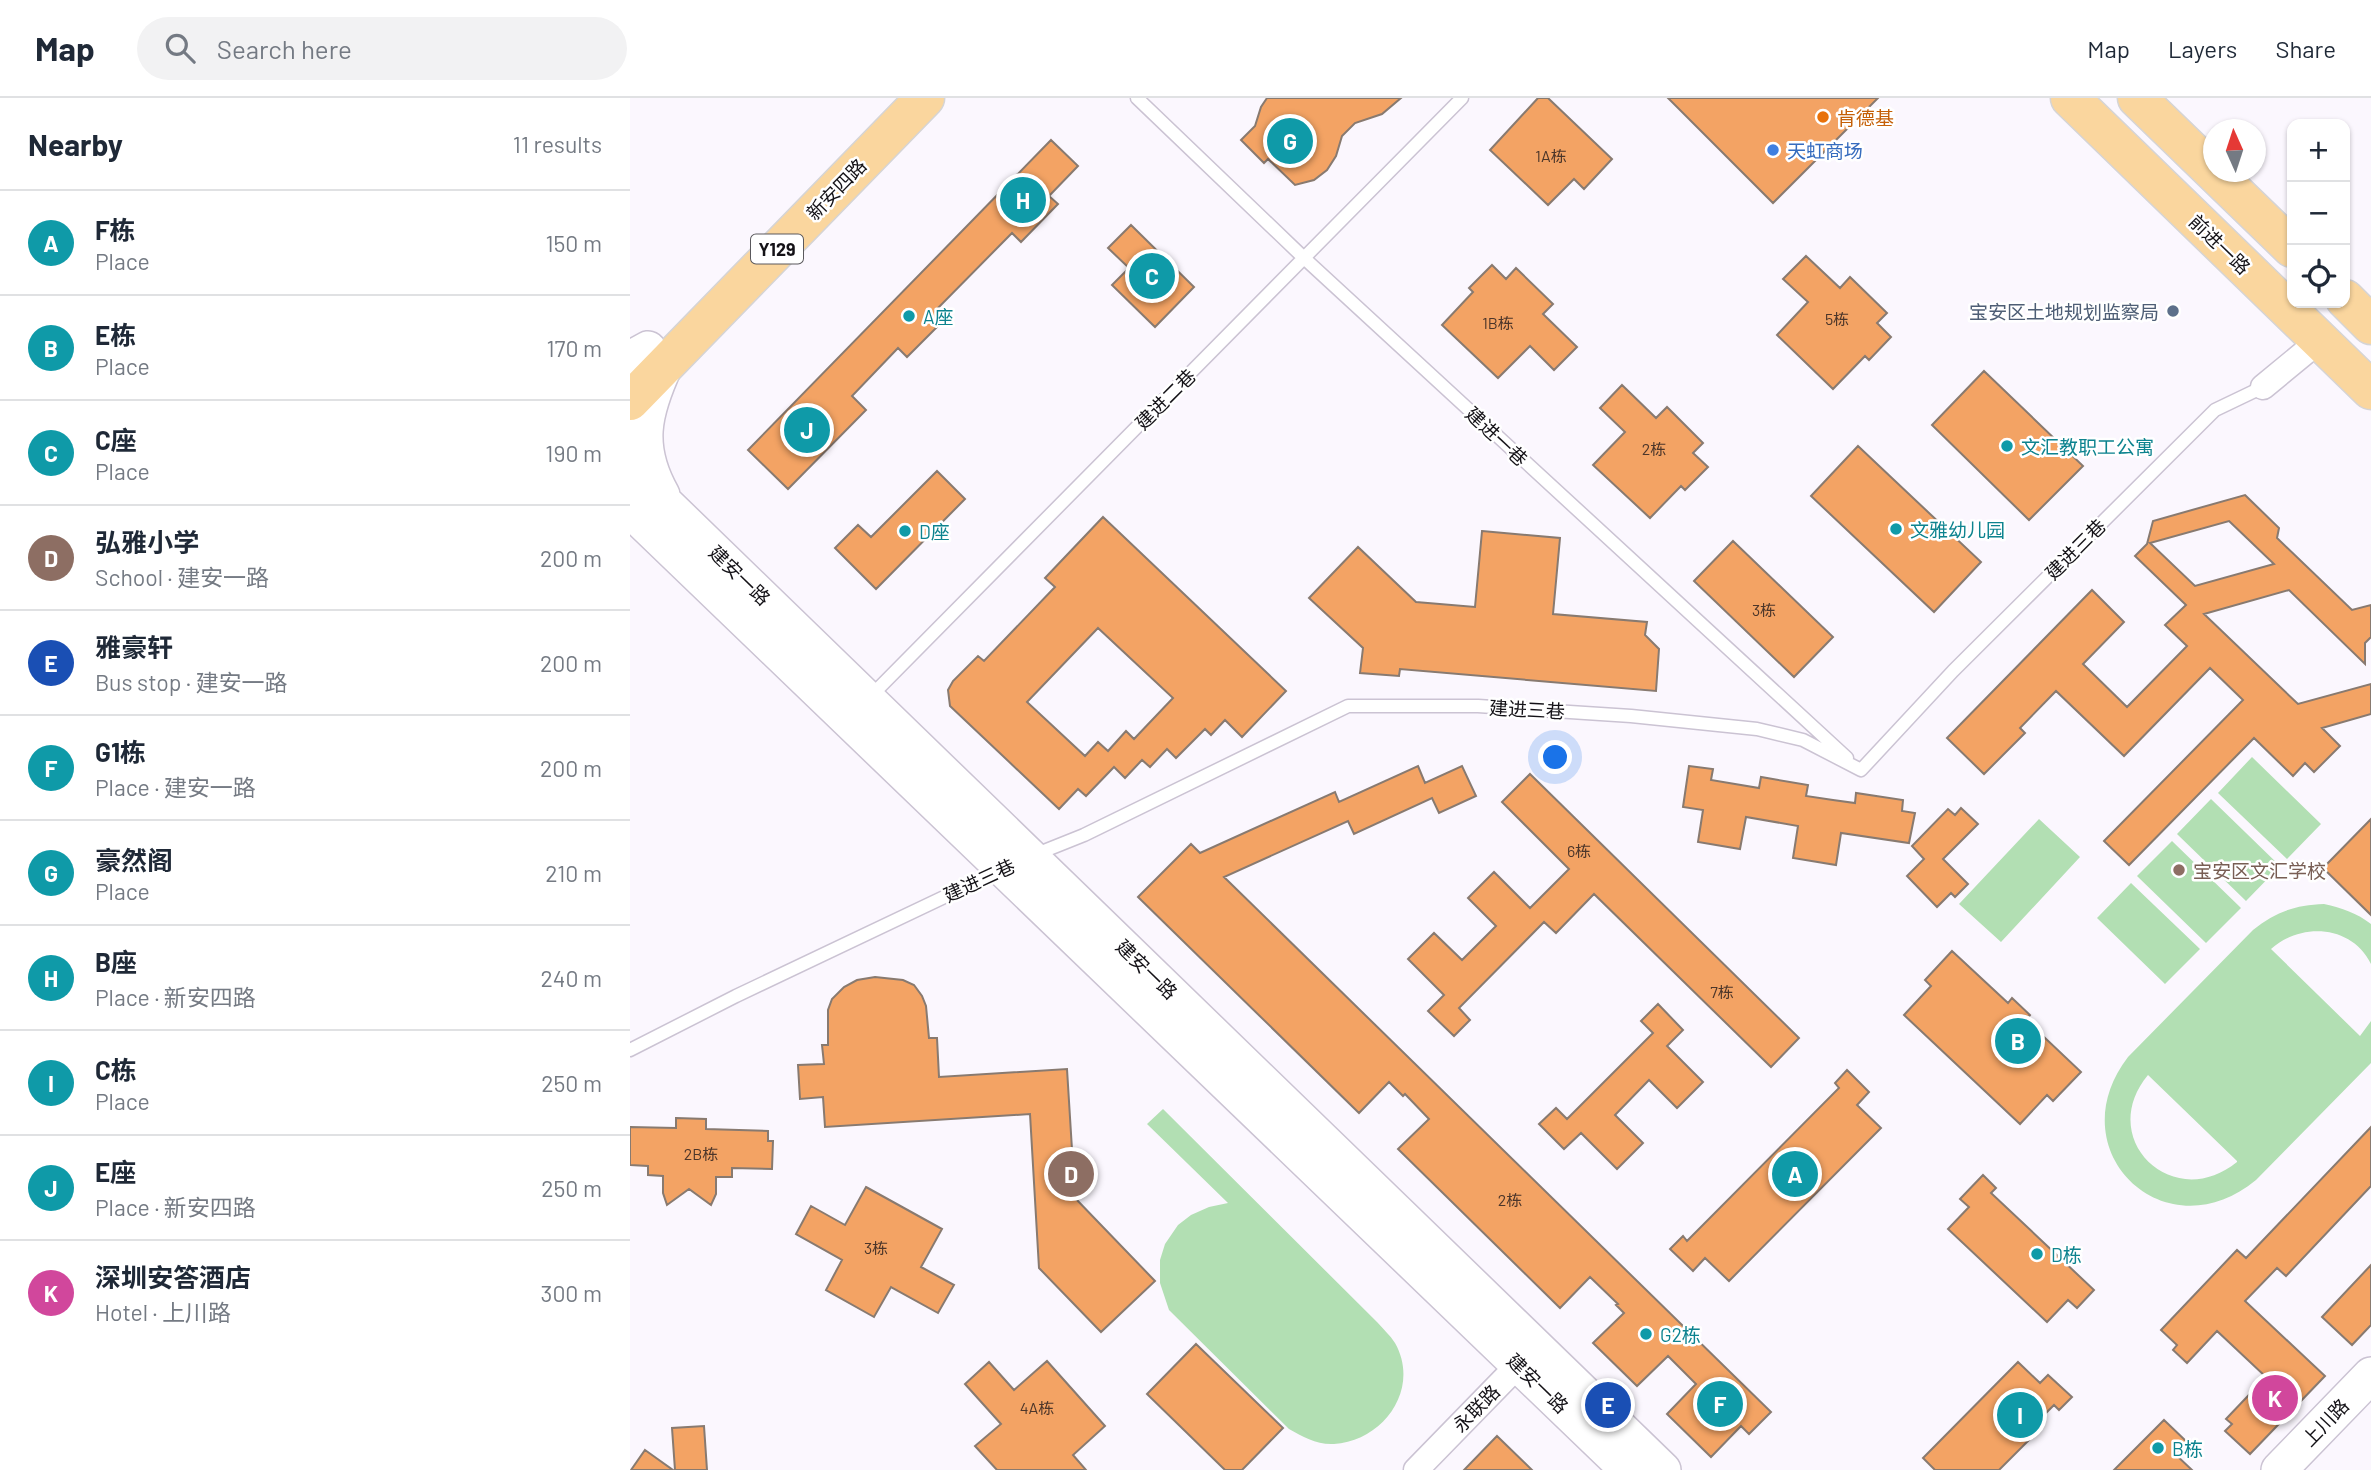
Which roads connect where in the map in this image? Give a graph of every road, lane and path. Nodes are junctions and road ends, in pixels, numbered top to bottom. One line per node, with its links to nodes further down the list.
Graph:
1 (892, 98): 12 (main road, 新安四路 / Y129)
2 (925, 98): 12 (main road, 新安四路 / Y129)
3 (1138, 98): 8 (lane, 建进一巷)
4 (1462, 98): 8 (lane, 建进二巷)
5 (2070, 98): 11 (main road, 前进一路)
6 (2137, 98): 7 (main road)
7 (2289, 245)
8 (1304, 258): 21 (lane, 建进二巷); 22 (lane, 建进一巷)
9 (2350, 304): 10 (main road)
10 (2371, 325)
11 (2320, 340): 13 (street, 建进三巷); 14 (main road, 前进一路)
12 (643, 360): 15 (main road, 新安四路 / Y129); 17 (main road)
13 (2263, 387): 22 (lane, 建进三巷)
14 (2371, 390)
15 (630, 401)
16 (630, 469): 17 (main road, 建安一路)
17 (669, 507): 21 (main road, 建安一路)
18 (630, 510): 20 (main road, 建安一路)
19 (630, 520): 20 (main road)
20 (667, 545): 23 (main road, 建安一路)
21 (867, 699): 23 (main road, 建安一路)
22 (1861, 770): 23 (lane, 建进三巷)
23 (1016, 862): 24 (lane, 建进三巷); 25 (main road, 建安一路)
24 (630, 1050)
25 (1527, 1355): 28 (street, 永联路); 29 (main road, 建安一路); 30 (main road, 建安一路)
26 (2371, 1375): 31 (main road, 上川路)
27 (2371, 1408): 32 (main road, 上川路)
28 (1416, 1470)
29 (1628, 1470)
30 (1663, 1470)
31 (2279, 1470)
32 (2311, 1470)

